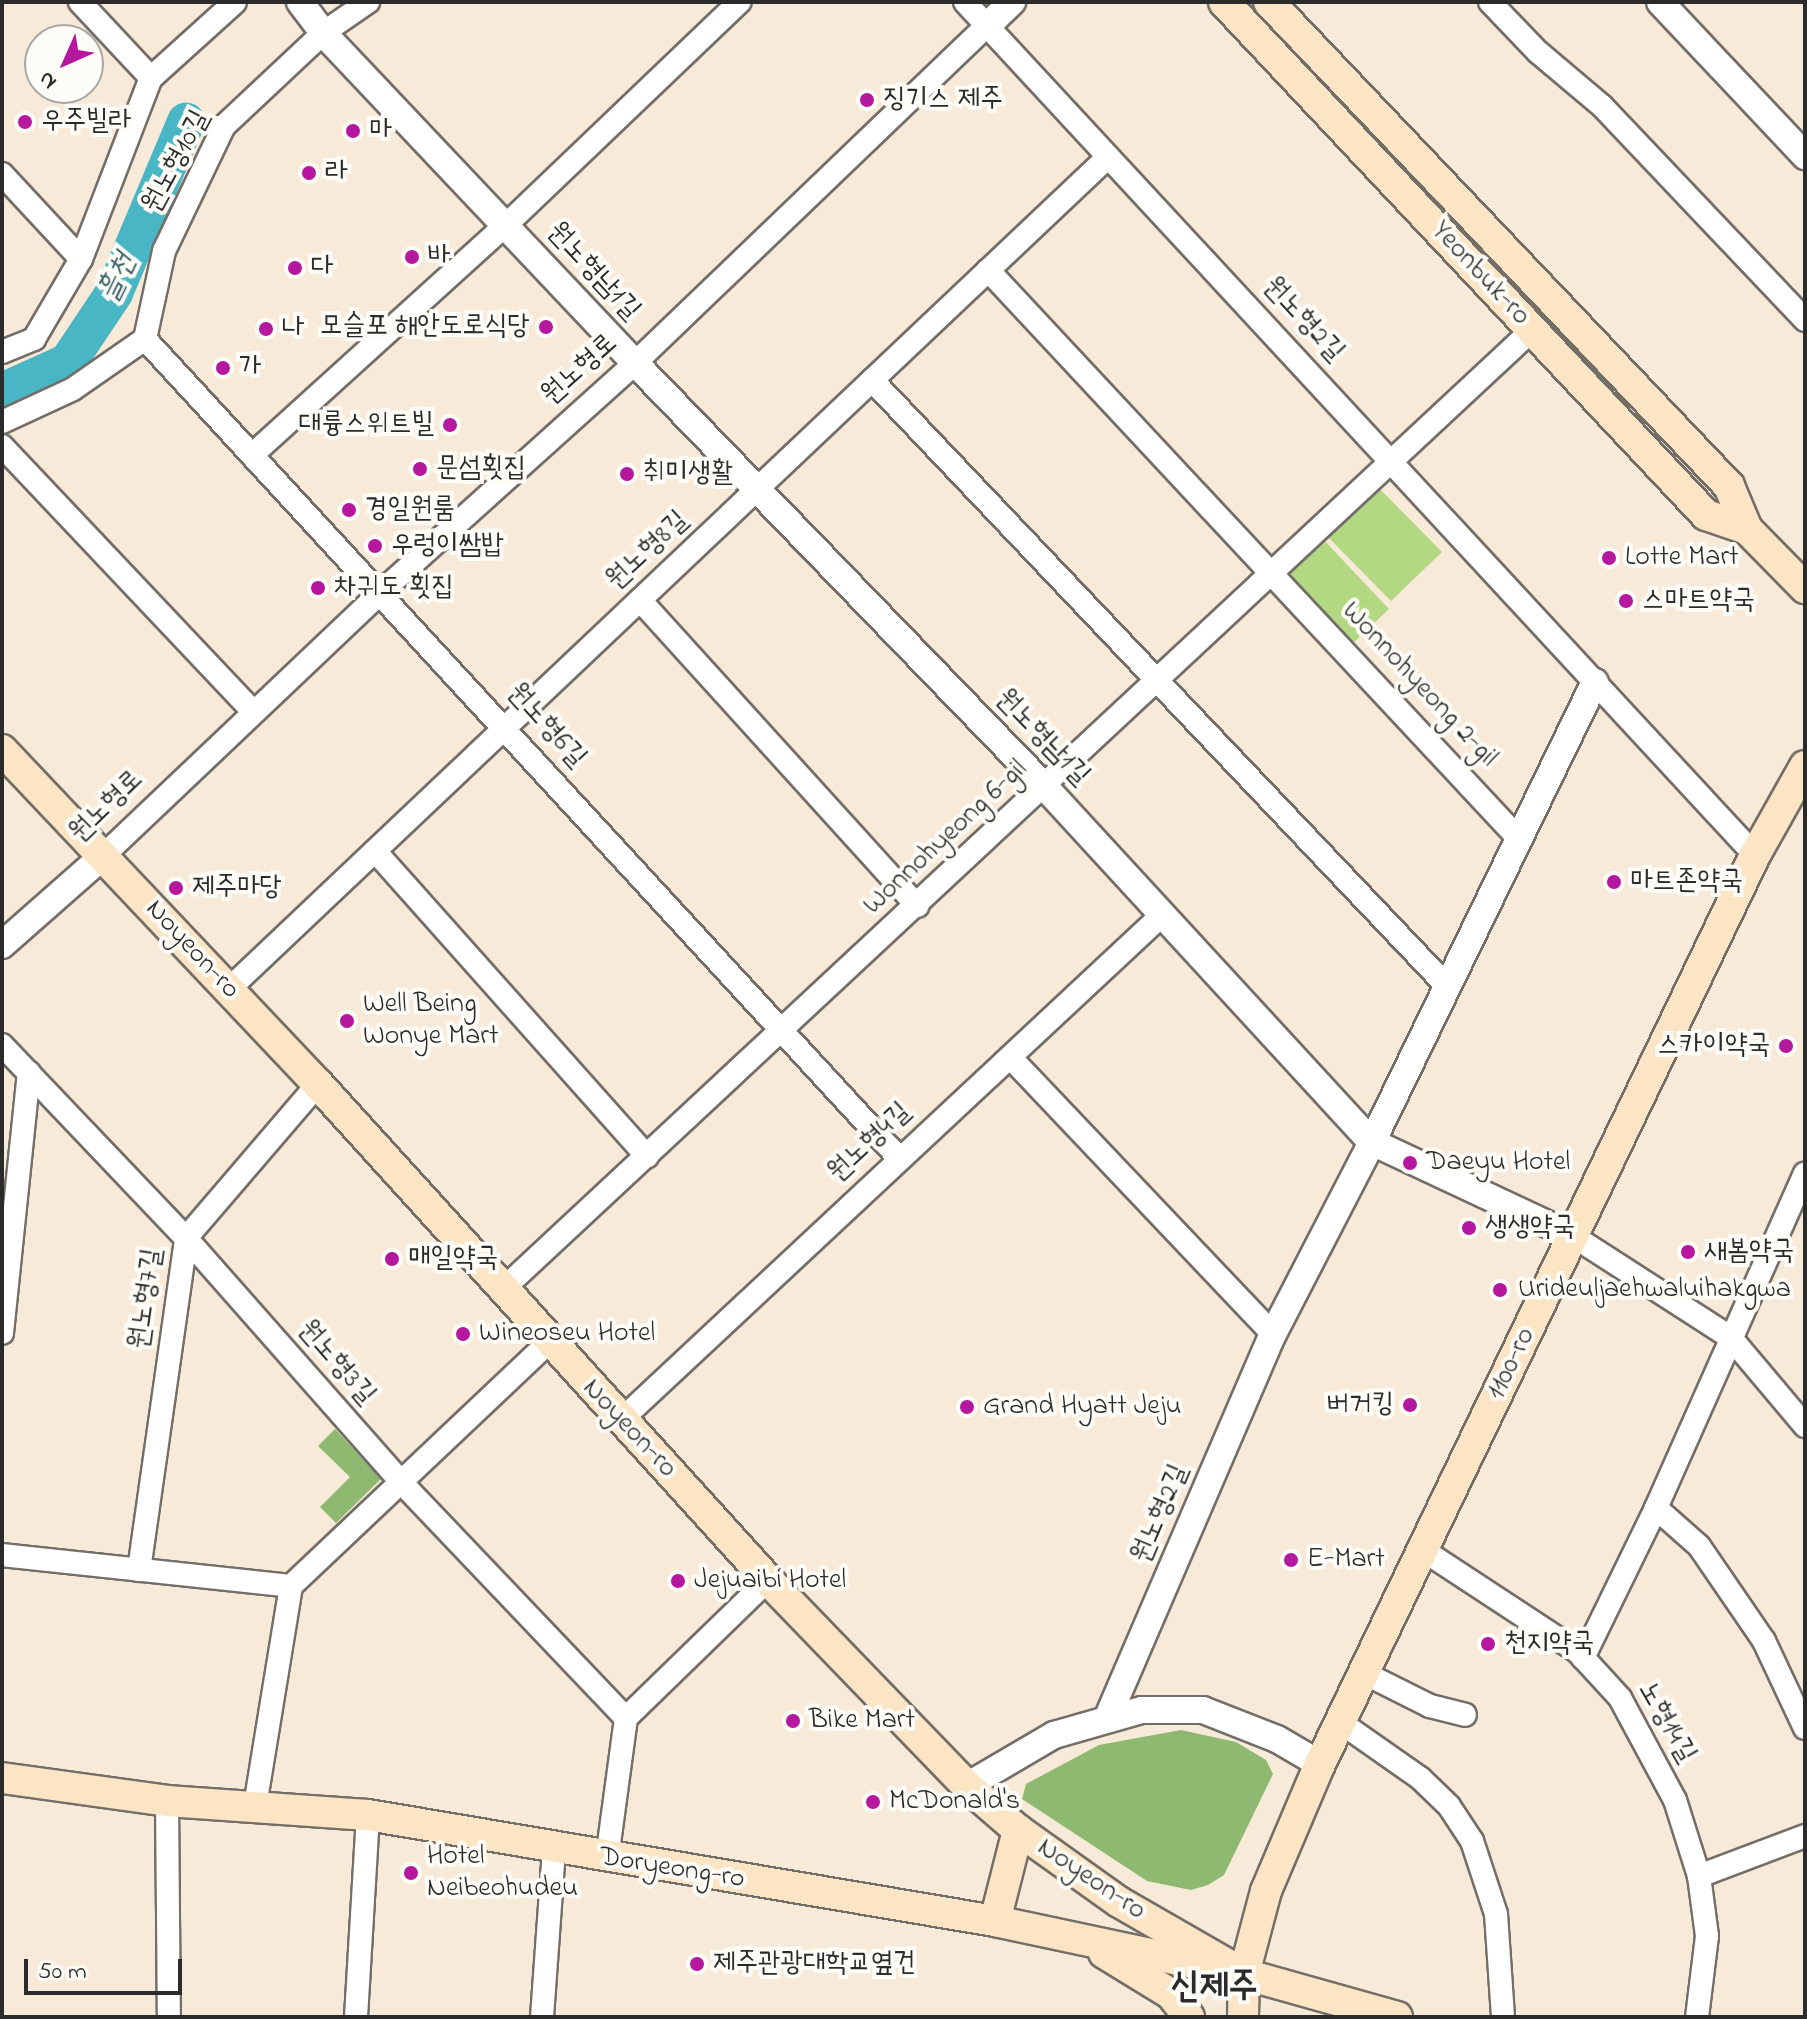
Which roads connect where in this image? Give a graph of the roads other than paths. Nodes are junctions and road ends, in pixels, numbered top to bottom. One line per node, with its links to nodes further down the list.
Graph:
1 (80, 2): 14 (street)
2 (235, 2): 14 (street)
3 (300, 2): 13 (street, 원노형남1길)
4 (368, 2): 13 (street, 원노형10길)
5 (739, 2): 18 (street, 원노형남1길)
6 (965, 2): 12 (street, 원노형2길)
7 (1012, 2): 12 (street, 원노형로)
8 (1224, 2): 22 (main road, Yeonbuk-ro)
9 (1269, 2): 32 (main road, Yeonbuk-ro)
10 (1490, 2): 21 (street)
11 (1660, 2): 15 (street)
12 (987, 26): 16 (street, 원노형2길); 25 (street, 원노형로)
13 (323, 33): 18 (street, 원노형남1길); 23 (street, 원노형10길)
14 (151, 78): 19 (street)
15 (1805, 156)
16 (1108, 157): 20 (street, 원노형8길); 30 (street, 원노형2길)
17 (2, 174): 19 (street)
18 (506, 225): 25 (street, 원노형남1길); 29 (street, 원노형남1길)
19 (81, 259): 24 (street)
20 (988, 270): 26 (street, 원노형8길); 33 (street)
21 (1805, 320)
22 (1532, 330): 30 (street, Wonnohyeong 6-gil); 32 (main road, Yeonbuk-ro)
23 (145, 339): 27 (street); 29 (street, 원노형6길)
24 (2, 352)
25 (635, 363): 31 (street, 원노형남1길); 35 (street, 원노형로)
26 (872, 380): 31 (street, 원노형8길); 37 (street)
27 (2, 422)
28 (2, 446): 39 (street)
29 (252, 455): 35 (street, 원노형6길)
30 (1391, 461): 33 (street, Wonnohyeong 6-gil); 38 (street, 원노형2길)
31 (757, 489): 36 (street, 원노형8길); 43 (street, 원노형남1길)
32 (1747, 529): 34 (main road, Yeonbuk-ro)
33 (1273, 576): 37 (street, Wonnohyeong 6-gil); 44 (street, Wonnohyeong 2-gil)
34 (1805, 588)
35 (381, 592): 39 (street, 원노형로); 40 (street, 원노형6길)
36 (640, 600): 40 (street, 원노형8길); 48 (street)
37 (1159, 682): 43 (street, Wonnohyeong 6-gil); 51 (street)
38 (1595, 682): 44 (street, 원노형2길); 46 (street, 원노형2길)
39 (253, 711): 47 (street, 원노형로)
40 (507, 726): 45 (street, 원노형8길); 53 (street, 원노형6길)
41 (2, 750): 47 (main road, Noyeon-ro)
42 (1805, 766): 46 (main road, 1100-ro)
43 (1045, 787): 48 (street, Wonnohyeong 6-gil); 49 (street, 원노형남1길)
44 (1519, 839): 51 (street, 원노형2길)
45 (375, 851): 52 (street, 원노형8길); 59 (street)
46 (1755, 855): 62 (main road, 1100-ro)
47 (103, 856): 50 (street, 원노형로); 52 (main road, Noyeon-ro)
48 (917, 906): 53 (street, Wonnohyeong 6-gil)
49 (1163, 914): 55 (street, 원노형4길); 58 (street, 원노형남1길)
50 (2, 945)
51 (1445, 984): 58 (street, 원노형2길)
52 (229, 989): 57 (main road, Noyeon-ro)
53 (783, 1030): 59 (street, Wonnohyeong 6-gil); 60 (street, 원노형6길)
54 (2, 1045): 56 (street, 원노형3길)
55 (1010, 1057): 60 (street, 원노형4길); 66 (street)
56 (29, 1072): 63 (street, 원노형3길); 65 (street)
57 (318, 1084): 63 (street, 원노형7길); 64 (main road, Noyeon-ro)
58 (1372, 1142): 62 (street, 원노형남1길); 66 (street, 원노형2길)
59 (647, 1156): 64 (street, Wonnohyeong 6-gil)
60 (898, 1157): 69 (street, 원노형4길)
61 (1805, 1174): 67 (street)
62 (1573, 1236): 67 (street); 73 (main road, 1100-ro)
63 (186, 1238): 71 (street, 원노형3길); 75 (street, 원노형7길)
64 (503, 1289): 68 (main road, Noyeon-ro)
65 (2, 1333)
66 (1273, 1334): 82 (street, 원노형2길)
67 (1731, 1338): 70 (street); 72 (street)
68 (549, 1342): 69 (main road, Noyeon-ro); 71 (street)
69 (621, 1420): 76 (main road, Noyeon-ro)
70 (1805, 1426)
71 (400, 1481): 77 (street); 81 (street, 원노형3길)
72 (1656, 1508): 78 (street); 84 (street)
73 (1423, 1550): 78 (street, 노형14길); 79 (main road, 1100-ro)
74 (2, 1555): 75 (street)
75 (139, 1570): 77 (street)
76 (768, 1580): 81 (street); 87 (main road, Noyeon-ro)
77 (291, 1586): 89 (street)
78 (1583, 1658): 95 (street, 노형14길)
79 (1364, 1673): 80 (street); 83 (main road, 1100-ro)
80 (1465, 1715)
81 (626, 1718): 94 (street)
82 (1107, 1719): 85 (street); 87 (street)
83 (1340, 1722): 85 (main road, 1100-ro); 105 (street)
84 (1805, 1728)
85 (1320, 1764): 98 (main road, 1100-ro)
86 (2, 1778): 88 (main road, Doryeong-ro)
87 (967, 1786): 91 (main road, Noyeon-ro)
88 (167, 1801): 89 (main road, Doryeong-ro); 99 (street)
89 (255, 1806): 90 (main road, Doryeong-ro)
90 (368, 1815): 93 (main road, Doryeong-ro); 100 (street)
91 (1018, 1830): 96 (main road); 98 (main road, Noyeon-ro)
92 (1805, 1836): 95 (street)
93 (554, 1848): 94 (main road, Doryeong-ro); 101 (street)
94 (607, 1859): 96 (main road, Doryeong-ro)
95 (1699, 1876): 106 (street, 노형14길)
96 (995, 1921): 97 (main road, Doryeong-ro)
97 (1077, 1939): 98 (main road, Doryeong-ro); 102 (main road)
98 (1244, 1974): 103 (main road, 1100-ro); 104 (main road)
99 (169, 2017)
100 (356, 2017)
101 (542, 2017)
102 (1189, 2017)
103 (1243, 2017)
104 (1397, 2017)
105 (1503, 2017)
106 (1697, 2017)

